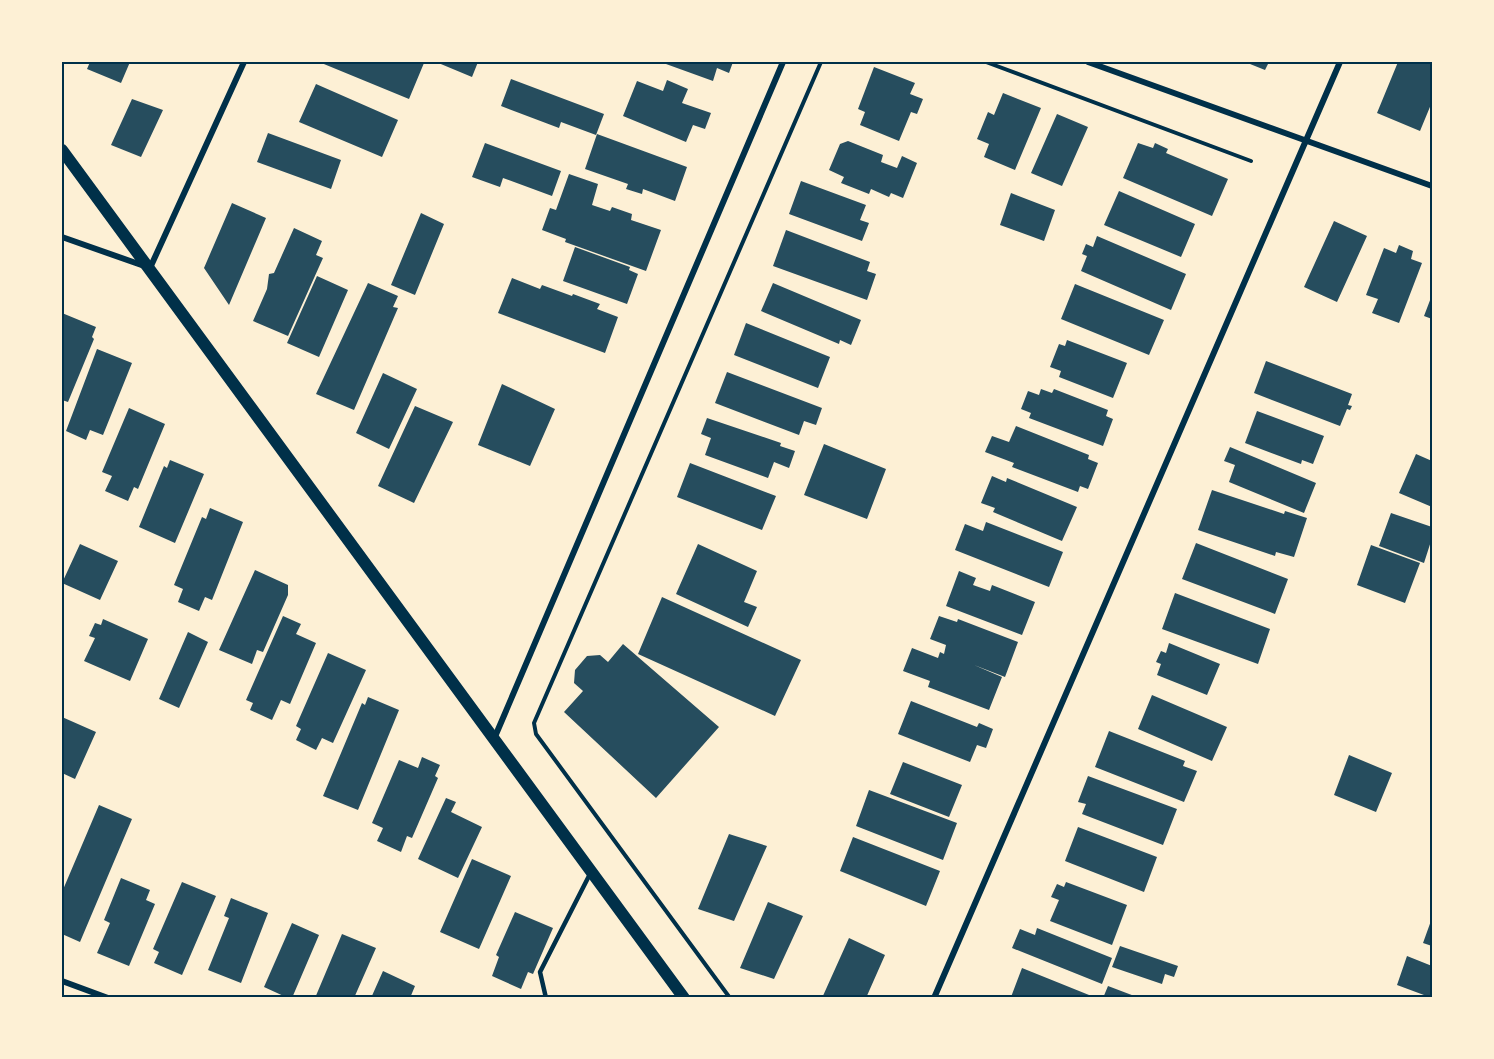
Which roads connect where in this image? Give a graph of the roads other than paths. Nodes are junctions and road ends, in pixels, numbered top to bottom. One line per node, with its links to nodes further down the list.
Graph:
1 (244, 62): 9 (street)
2 (783, 62): 10 (street)
3 (1088, 62): 5 (street)
4 (1340, 62): 5 (street)
5 (1305, 140): 7 (street); 16 (street)
6 (62, 150): 9 (main road)
7 (1432, 186)
8 (62, 237): 9 (street)
9 (150, 268): 10 (main road)
10 (493, 739): 11 (main road)
11 (591, 872): 14 (lane); 15 (main road)
12 (62, 981): 13 (street)
13 (108, 998)
14 (546, 998)
15 (684, 998)
16 (934, 998)

